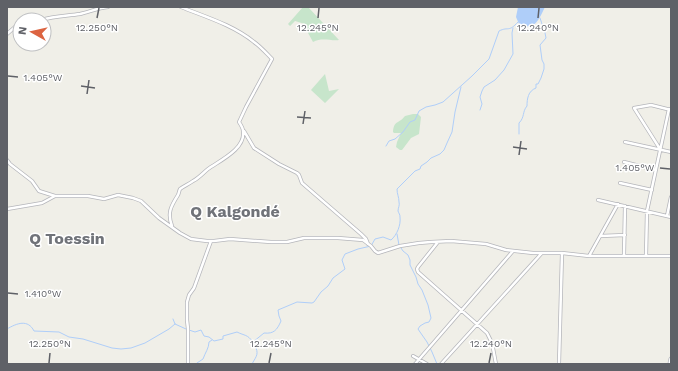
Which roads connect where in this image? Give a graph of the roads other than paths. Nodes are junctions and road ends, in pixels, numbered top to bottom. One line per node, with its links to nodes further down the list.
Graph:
1 (108, 7): 3 (street)
2 (181, 7): 5 (street)
3 (52, 17)
4 (670, 110): 7 (street); 7 (street)
5 (243, 129): 23 (street); 28 (street)
6 (625, 142): 7 (street)
7 (660, 150): 8 (street); 11 (street)
8 (671, 152)
9 (7, 160): 14 (street)
10 (624, 162): 11 (street)
11 (656, 170): 13 (street)
12 (620, 183): 13 (street)
13 (652, 190): 20 (street)
14 (55, 196): 19 (street); 23 (street)
15 (671, 197): 21 (street)
16 (598, 200): 17 (street)
17 (618, 204): 18 (street); 25 (street)
18 (626, 206): 20 (street); 24 (street)
19 (7, 209)
20 (647, 211): 21 (street); 34 (street)
21 (667, 216): 22 (street)
22 (671, 217)
23 (172, 227): 26 (street)
24 (625, 235): 25 (street); 32 (street)
25 (600, 236): 33 (street)
26 (211, 241): 28 (street); 41 (street)
27 (438, 242): 28 (street); 29 (street); 36 (street)
28 (368, 244)
29 (514, 251): 31 (street); 36 (street)
30 (562, 253): 31 (street); 33 (street); 46 (street)
31 (542, 254): 37 (street)
32 (624, 255): 33 (street); 34 (street)
33 (589, 256)
34 (646, 256): 35 (street)
35 (671, 256)
36 (461, 311): 37 (street); 39 (street)
37 (477, 325): 44 (street); 45 (street)
38 (413, 356): 39 (street)
39 (419, 359): 42 (street); 43 (street)
40 (671, 359): 47 (street)
41 (188, 364)
42 (415, 364)
43 (427, 364)
44 (441, 364)
45 (496, 364)
46 (559, 364)
47 (670, 364)

